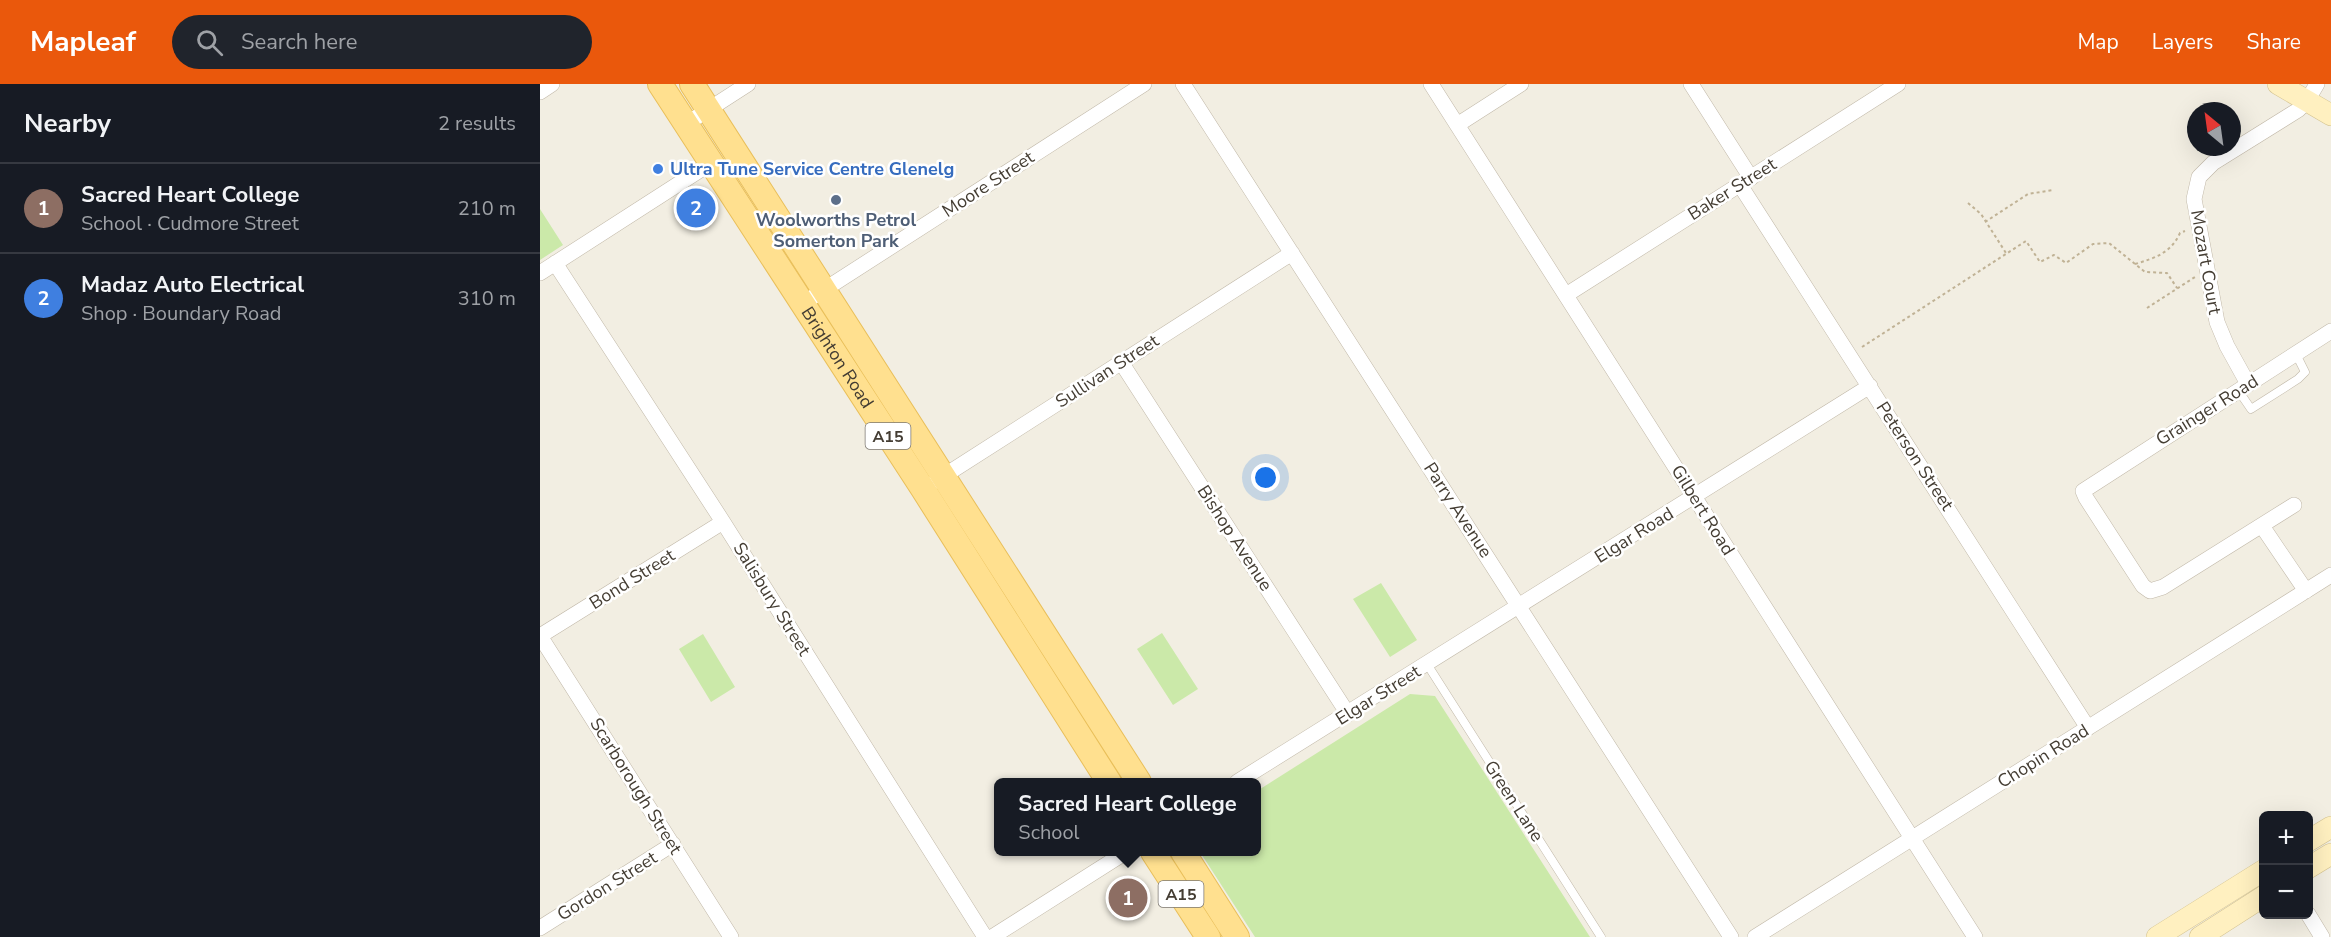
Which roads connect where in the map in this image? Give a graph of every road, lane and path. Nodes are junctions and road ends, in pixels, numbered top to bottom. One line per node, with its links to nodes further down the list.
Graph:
1 (552, 84): 12 (street)
2 (660, 84): 16 (main road, Brighton Road / A15)
3 (692, 84): 14 (main road, Brighton Road / A15)
4 (748, 84): 14 (street)
5 (1144, 84): 31 (street, Moore Street)
6 (1183, 84): 24 (street, Parry Avenue)
7 (1431, 84): 17 (street, Gilbert Road)
8 (1521, 84): 17 (street)
9 (1691, 84): 19 (street, Peterson Street)
10 (1898, 84): 19 (street, Baker Street)
11 (2278, 84): 13 (main road)
12 (540, 92)
13 (2312, 93): 15 (main road); 23 (street, Mozart Court)
14 (708, 110): 16 (street); 31 (main road, Brighton Road / A15)
15 (2331, 115)
16 (686, 124): 18 (main road, Brighton Road / A15)
17 (1457, 125): 32 (street, Gilbert Road)
18 (711, 163): 26 (street); 33 (main road, Brighton Road / A15)
19 (1745, 181): 32 (street, Baker Street); 37 (street, Peterson Street)
20 (2053, 190): 22 (path)
21 (1968, 203): 22 (path)
22 (1985, 222): 25 (path)
23 (2199, 227): 27 (path); 28 (street, Mozart Court)
24 (1292, 253): 38 (street, Sullivan Street); 49 (street, Parry Avenue)
25 (2006, 253): 27 (path); 37 (path)
26 (555, 263): 29 (street); 45 (street, Salisbury Street)
27 (2135, 264): 30 (path)
28 (2207, 269): 30 (path); 40 (street, Mozart Court)
29 (540, 273)
30 (2177, 288): 34 (path)
31 (823, 290): 33 (street, Moore Street); 41 (main road, Brighton Road / A15)
32 (1566, 295): 43 (street, Gilbert Road)
33 (802, 304): 42 (main road, Brighton Road / A15)
34 (2146, 308)
35 (2331, 332): 36 (street, Grainger Road)
36 (2296, 354): 40 (street, Grainger Road); 40 (lane)
37 (1850, 355): 39 (street, Peterson Street)
38 (1121, 362): 41 (street, Sullivan Street); 52 (street, Bishop Avenue)
39 (1870, 386): 43 (street, Elgar Road); 53 (street, Peterson Street)
40 (2243, 387): 46 (street, Grainger Road)
41 (944, 475): 42 (street, Sullivan Street); 55 (main road, Brighton Road / A15)
42 (923, 489): 54 (main road, Brighton Road / A15)
43 (1694, 496): 49 (street, Elgar Road); 59 (street, Gilbert Road)
44 (2294, 505): 46 (street)
45 (723, 522): 50 (street, Bond Street); 71 (street, Salisbury Street)
46 (2262, 526): 48 (street)
47 (2331, 575): 48 (street, Chopin Road)
48 (2306, 591): 53 (street, Chopin Road)
49 (1520, 607): 51 (street, Elgar Street); 76 (street, Parry Avenue)
50 (542, 644): 60 (street, Scarborough Street)
51 (1427, 664): 52 (street, Elgar Street); 75 (lane, Green Lane)
52 (1348, 714): 56 (street, Elgar Street)
53 (2088, 728): 59 (street, Chopin Road)
54 (1106, 778)
55 (1136, 778)
56 (1245, 778)
57 (2331, 827): 58 (main road)
58 (2313, 838)
59 (1912, 839): 77 (street, Chopin Road); 78 (street, Gilbert Road)
60 (673, 844): 69 (street, Gordon Street); 70 (street, Scarborough Street)
61 (2331, 854): 65 (main road)
62 (1120, 856): 72 (street)
63 (1156, 856): 73 (main road, A15)
64 (1186, 856): 74 (main road, A15)
65 (2313, 865)
66 (2259, 873): 79 (main road)
67 (2259, 899): 80 (main road)
68 (2311, 919): 81 (street)
69 (540, 928)
70 (731, 937)
71 (985, 937)
72 (992, 937)
73 (1208, 937)
74 (1238, 937)
75 (1601, 937)
76 (1731, 937)
77 (1755, 937)
78 (1975, 937)
79 (2157, 937)
80 (2199, 937)
81 (2322, 937)

